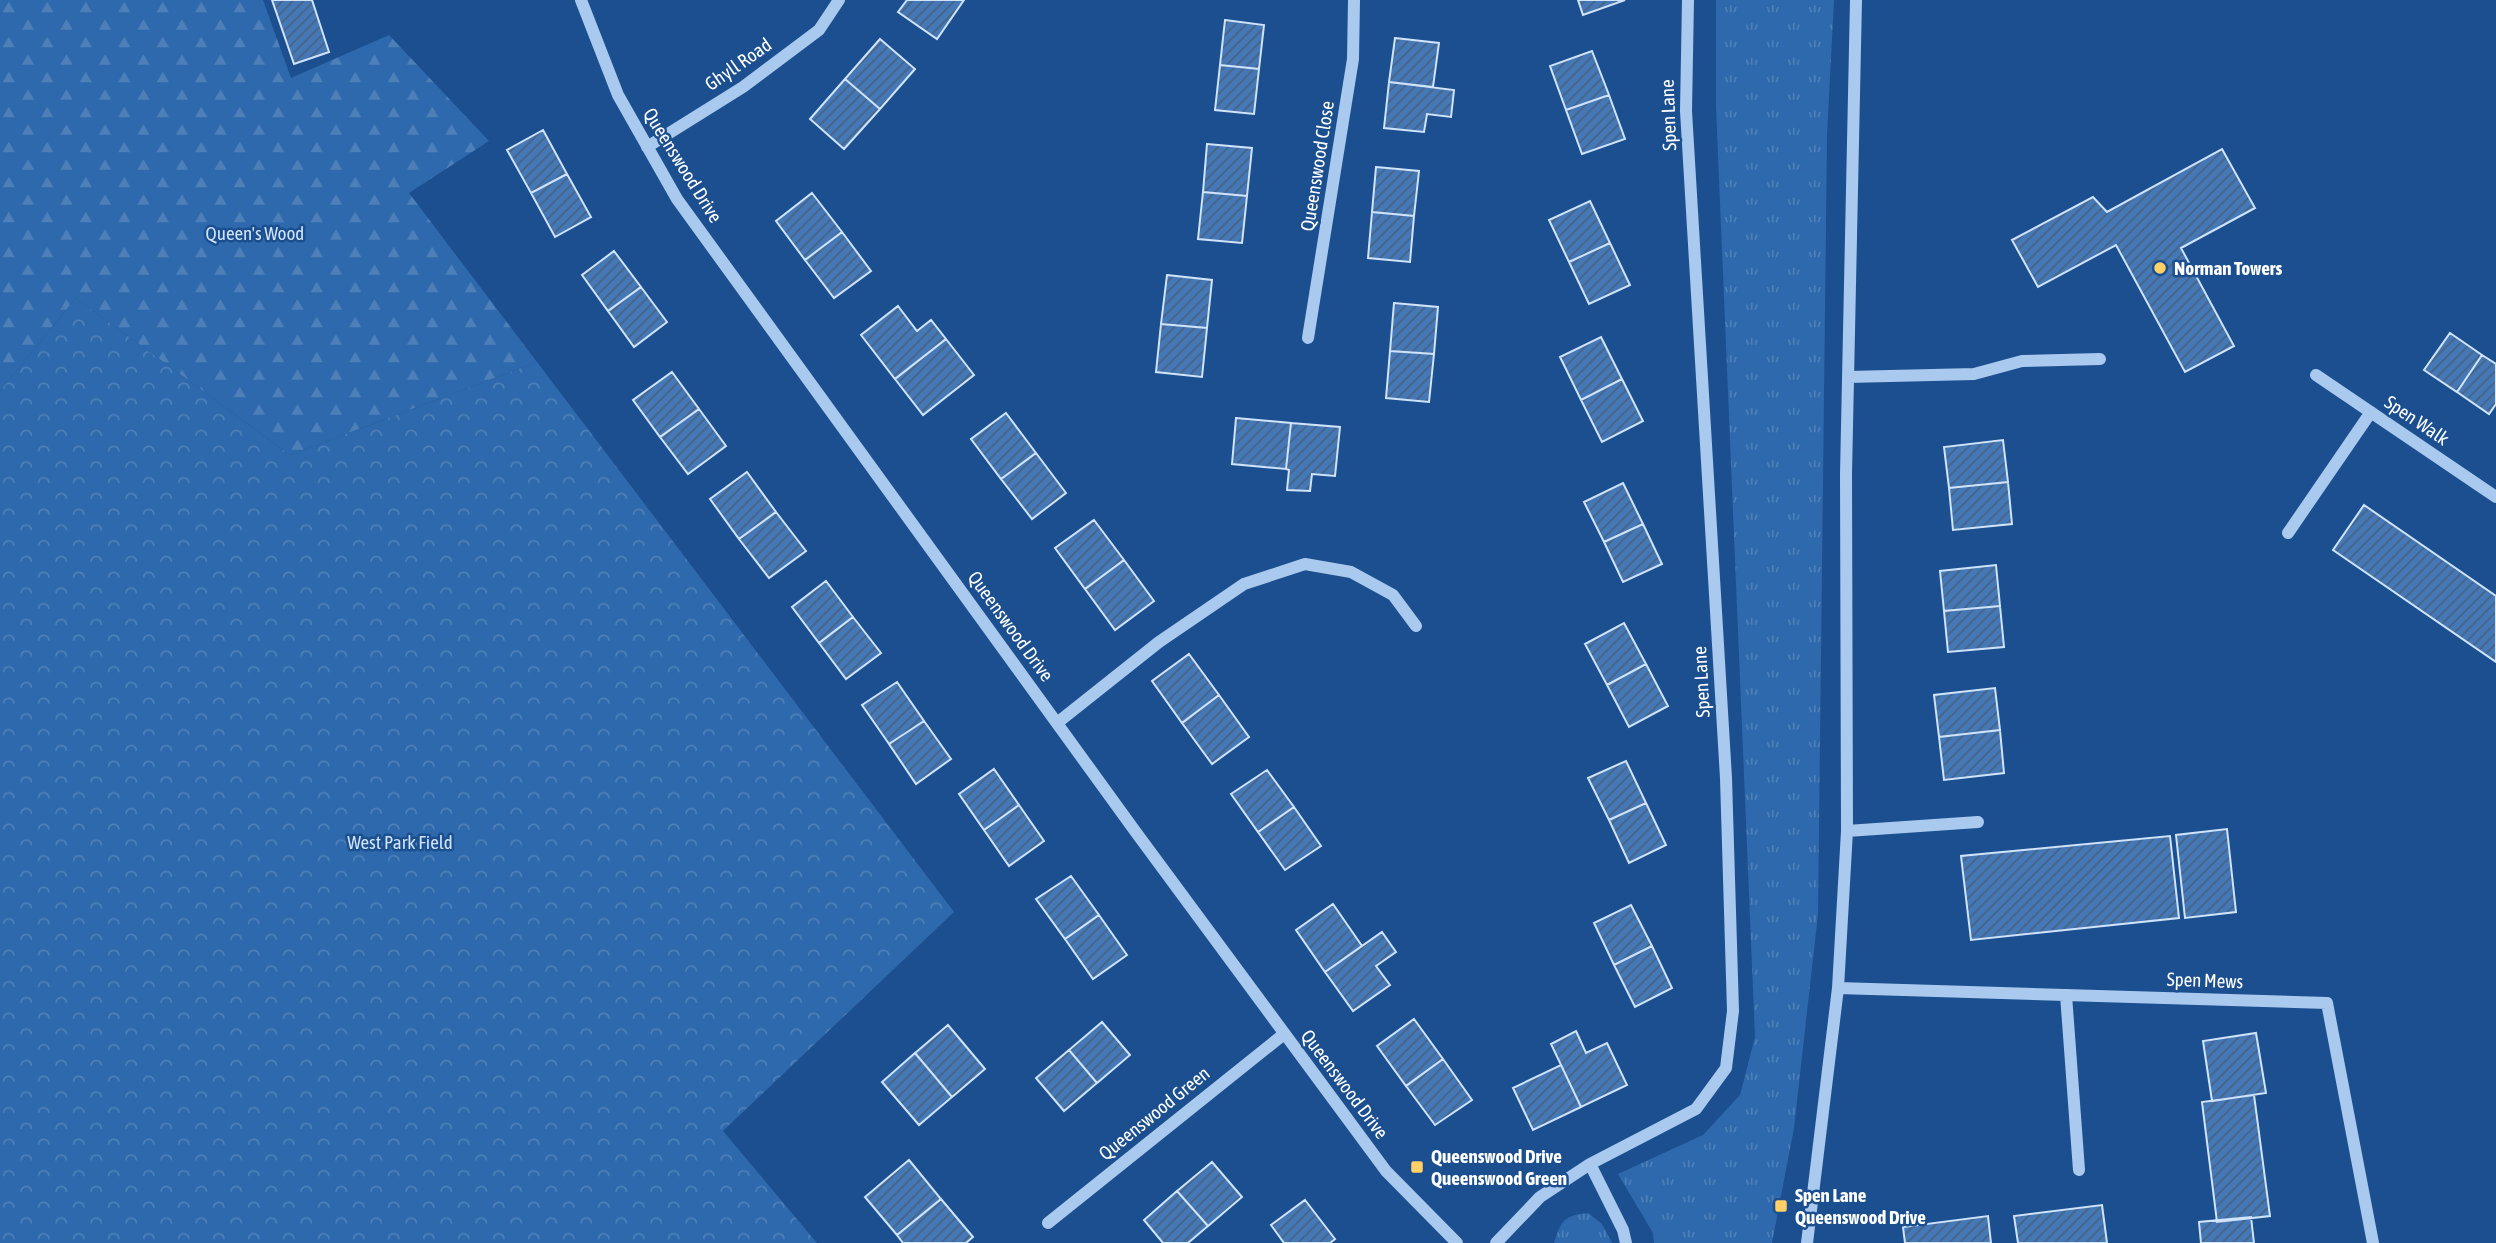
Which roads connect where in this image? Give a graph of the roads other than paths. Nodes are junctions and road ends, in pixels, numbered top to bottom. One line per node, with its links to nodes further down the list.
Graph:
1 (581, 0): 6 (street, Queenswood Drive)
2 (839, 0): 6 (street, Ghyll Road)
3 (1354, 0): 7 (street, Queenswood Close)
4 (1688, 0): 21 (street, Spen Lane)
5 (1856, 0): 10 (street)
6 (647, 147): 15 (street, Queenswood Drive)
7 (1308, 338)
8 (2101, 359): 10 (street)
9 (2316, 375): 11 (street, Spen Walk)
10 (1848, 377): 17 (street)
11 (2371, 412): 12 (street, Spen Walk); 13 (street)
12 (2496, 497)
13 (2288, 533)
14 (1416, 626): 15 (street)
15 (1058, 723): 20 (street, Queenswood Drive)
16 (1978, 822): 17 (street)
17 (1847, 831): 18 (street)
18 (1838, 988): 19 (street, Spen Mews); 27 (street)
19 (2066, 995): 22 (street); 28 (street, Spen Mews)
20 (1284, 1034): 23 (street, Queenswood Green); 24 (street, Queenswood Drive)
21 (1590, 1164): 25 (street, Spen Lane); 26 (street)
22 (2079, 1170)
23 (1048, 1223)
24 (1457, 1243)
25 (1496, 1243)
26 (1626, 1243)
27 (1807, 1243)
28 (2373, 1243)

